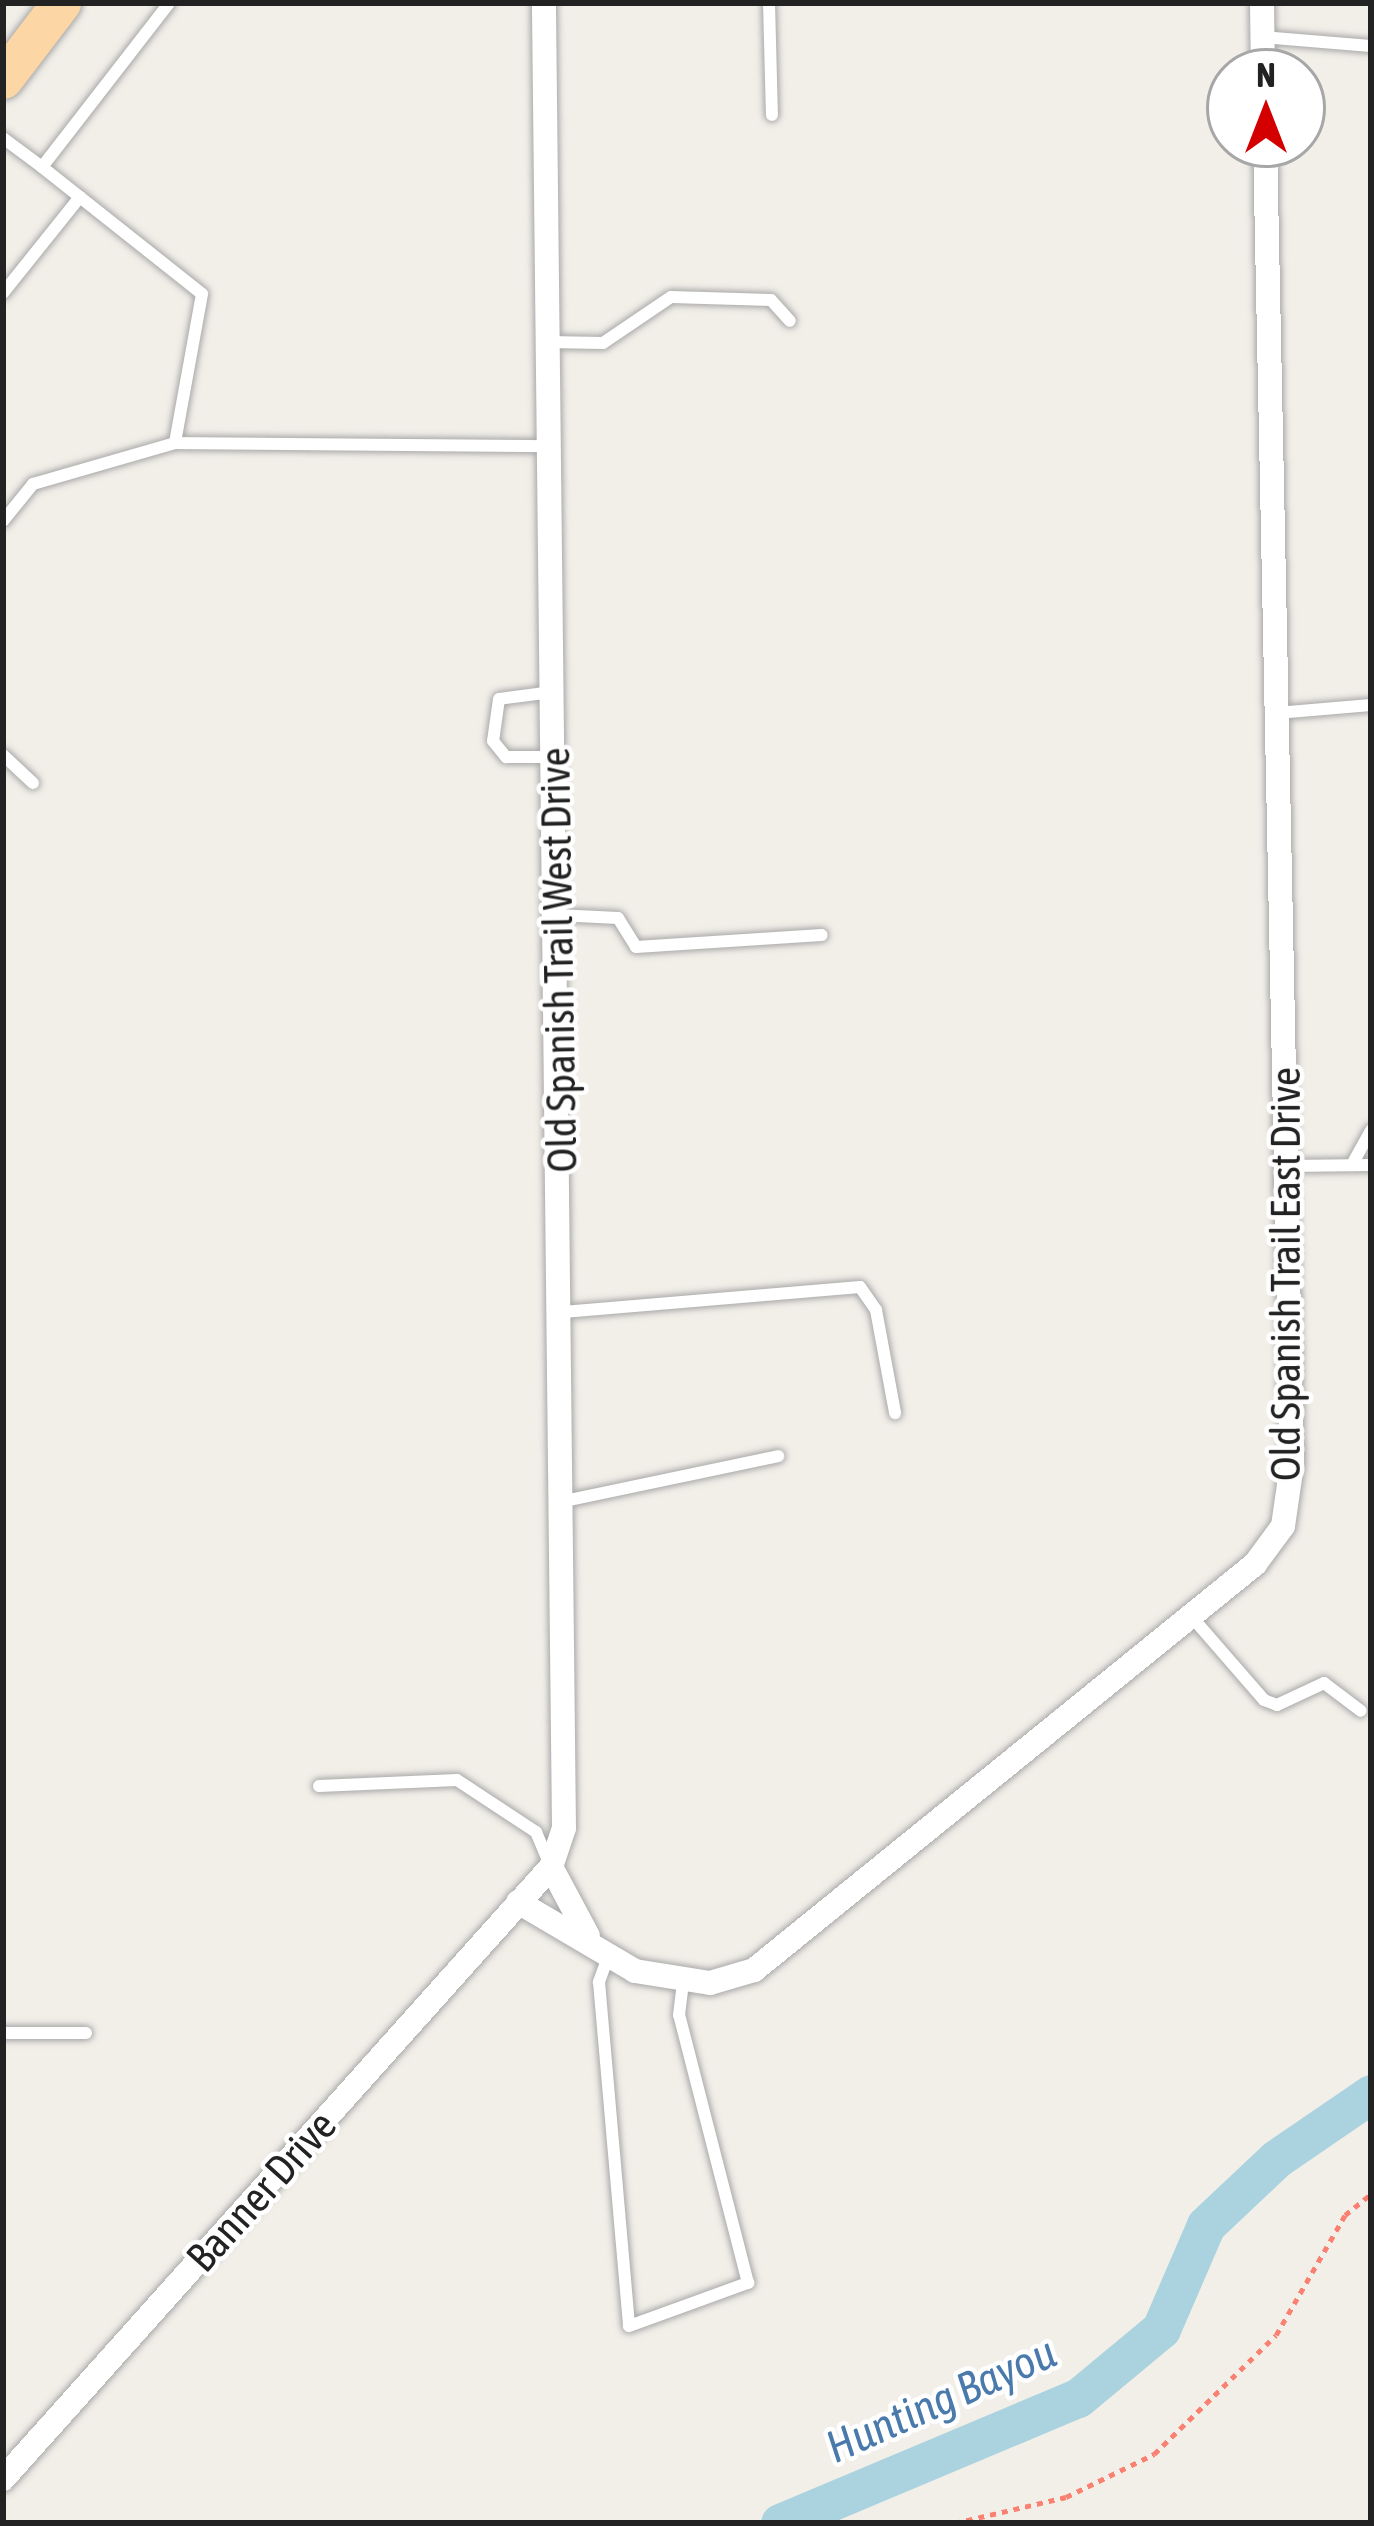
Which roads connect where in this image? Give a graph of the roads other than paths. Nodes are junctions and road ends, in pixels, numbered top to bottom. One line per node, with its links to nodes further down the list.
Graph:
1 (61, 3): 9 (main road)
2 (169, 3): 12 (lane)
3 (544, 3): 17 (street, Old Spanish Trail West Drive)
4 (769, 3): 10 (lane)
5 (1262, 3): 6 (street)
6 (1262, 37): 7 (lane); 8 (street)
7 (1371, 46)
8 (1262, 48)
9 (3, 79)
10 (772, 116)
11 (3, 138): 12 (lane)
12 (42, 167): 14 (lane)
13 (1265, 168): 23 (street, Old Spanish Trail East Drive)
14 (80, 196): 15 (lane); 18 (lane)
15 (3, 293)
16 (790, 321): 17 (lane)
17 (548, 342): 19 (street, Old Spanish Trail West Drive)
18 (175, 443): 19 (lane); 20 (lane)
19 (550, 446): 21 (street, Old Spanish Trail West Drive)
20 (3, 520)
21 (554, 692): 25 (street, Old Spanish Trail West Drive); 25 (lane)
22 (1371, 705): 23 (lane)
23 (1276, 712): 32 (street, Old Spanish Trail East Drive)
24 (3, 755): 26 (lane)
25 (555, 758): 27 (street, Old Spanish Trail West Drive)
26 (33, 783)
27 (557, 914): 28 (lane); 33 (street, Old Spanish Trail West Drive)
28 (822, 935)
29 (1371, 1130): 30 (lane)
30 (1354, 1161): 31 (lane); 32 (lane)
31 (1371, 1165)
32 (1286, 1166): 37 (street, Old Spanish Trail East Drive)
33 (563, 1312): 34 (lane); 36 (street, Old Spanish Trail West Drive)
34 (895, 1413)
35 (778, 1456): 36 (lane)
36 (565, 1501): 40 (street, Old Spanish Trail West Drive)
37 (1191, 1616): 38 (lane); 43 (street, Old Spanish Trail East Drive)
38 (1361, 1711)
39 (319, 1786): 40 (lane)
40 (551, 1867): 41 (street); 42 (street)
41 (518, 1902): 42 (street, Old Spanish Trail East Drive); 46 (street, Banner Drive)
42 (599, 1947): 43 (street, Old Spanish Trail East Drive); 43 (lane)
43 (683, 1980)
44 (3, 2032): 45 (lane)
45 (86, 2033)
46 (3, 2480)

